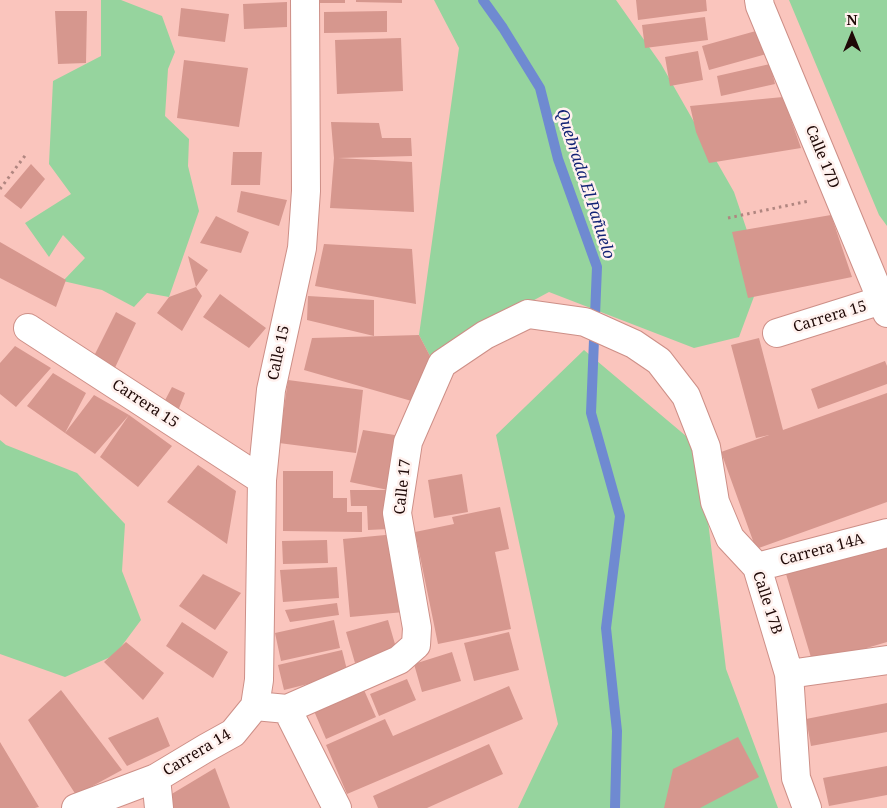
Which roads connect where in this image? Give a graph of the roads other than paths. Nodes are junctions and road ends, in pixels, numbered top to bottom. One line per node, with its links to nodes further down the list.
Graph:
1 (305, 0): 7 (street, Calle 15)
2 (759, 0): 3 (street, Calle 17D)
3 (884, 307): 5 (street, Carrera 15)
4 (28, 328): 7 (street, Carrera 15)
5 (778, 333)
6 (442, 364): 9 (street, Calle 17B); 13 (street, Calle 17)
7 (262, 480): 12 (street, Calle 15)
8 (887, 534): 9 (street, Carrera 14A)
9 (757, 567): 11 (street, Calle 17B)
10 (887, 660): 11 (street)
11 (790, 674): 18 (street, Calle 17B)
12 (255, 706): 13 (street); 14 (street, Carrera 14)
13 (287, 709): 17 (street)
14 (156, 778): 15 (street, Carrera 14); 16 (street)
15 (76, 808)
16 (159, 808)
17 (337, 808)
18 (807, 808)

